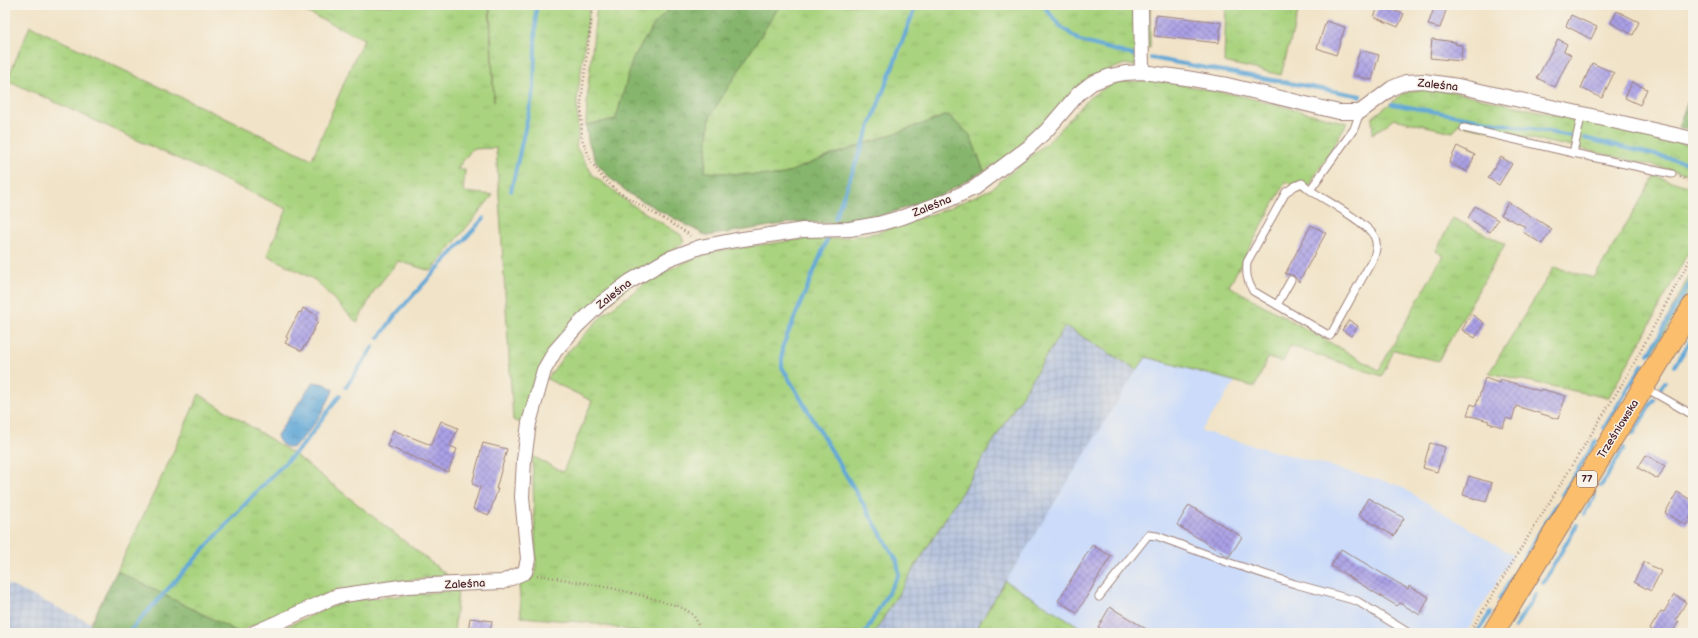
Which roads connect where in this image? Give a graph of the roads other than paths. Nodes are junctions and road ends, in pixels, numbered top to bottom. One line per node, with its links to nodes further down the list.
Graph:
1 (1141, 5): 2 (street)
2 (1142, 72): 3 (street, Zaleśna); 16 (street, Zaleśna)
3 (1360, 112): 4 (street, Zaleśna); 9 (lane)
4 (1582, 113): 6 (street, Zaleśna); 7 (lane)
5 (1464, 128): 7 (lane)
6 (1693, 139)
7 (1573, 153): 8 (lane)
8 (1672, 174)
9 (1310, 190): 11 (lane); 11 (lane)
10 (1291, 280): 11 (lane)
11 (1277, 304)
12 (1693, 306): 13 (main road, Trześniowska / 77)
13 (1644, 387): 14 (lane); 18 (main road, Trześniowska / 77)
14 (1693, 415)
15 (1098, 597): 17 (lane)
16 (254, 633)
17 (1410, 633)
18 (1493, 633)

